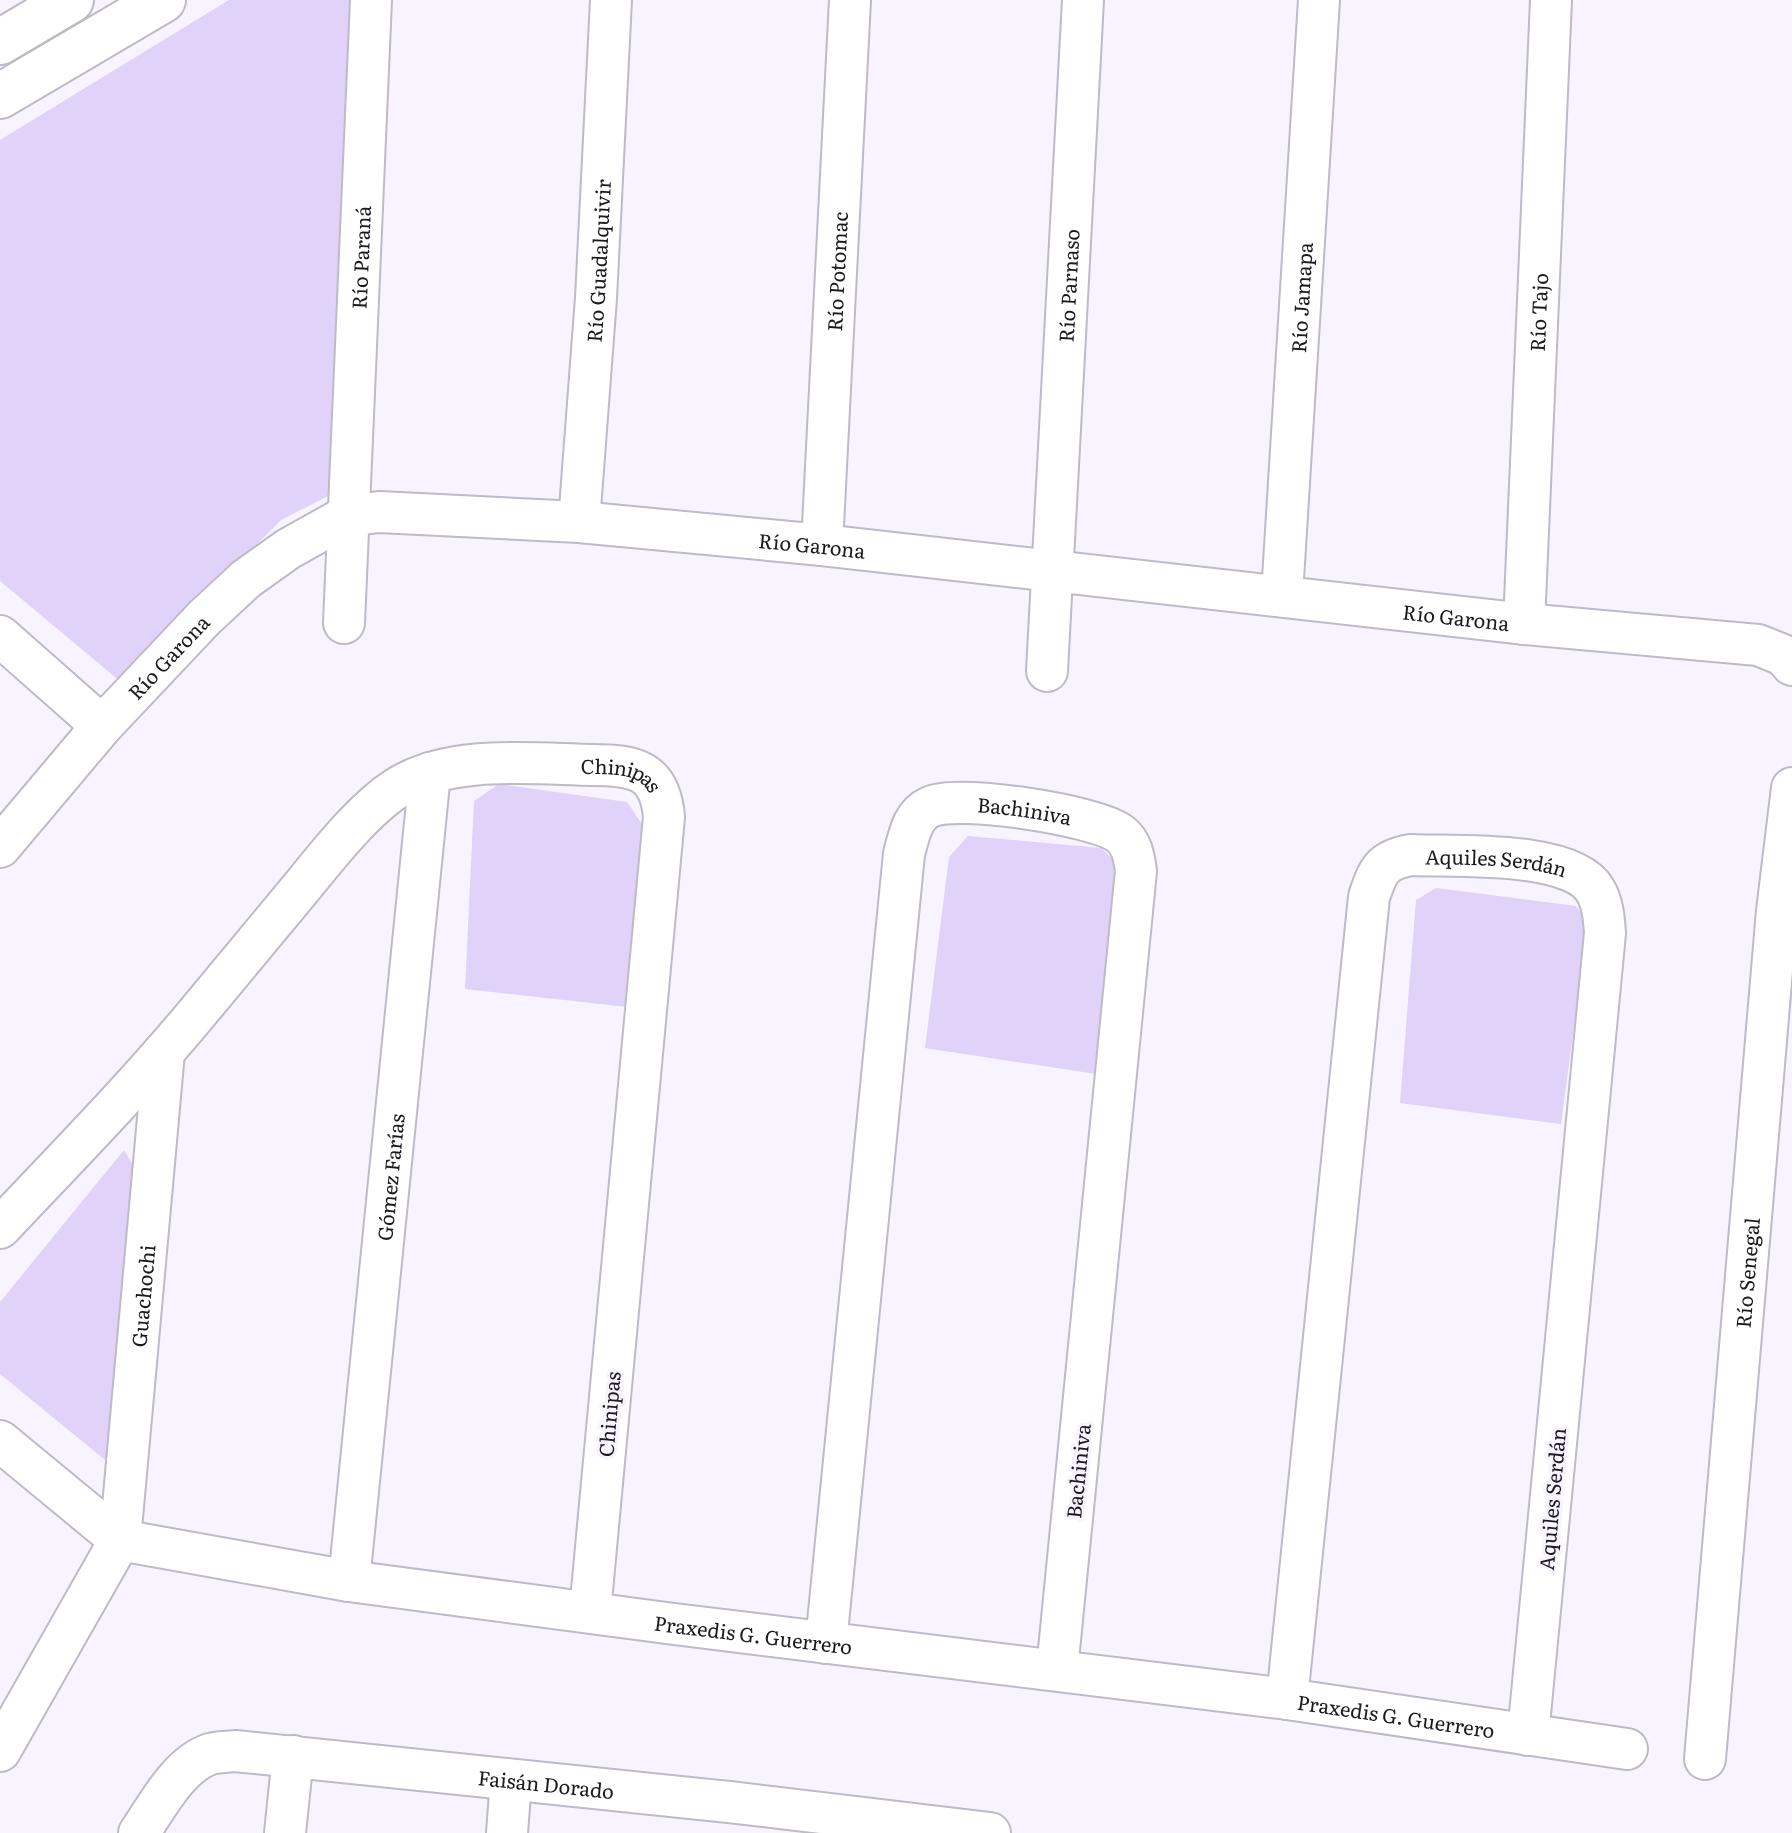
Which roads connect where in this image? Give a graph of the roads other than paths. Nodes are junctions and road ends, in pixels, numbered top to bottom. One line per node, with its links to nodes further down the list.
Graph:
1 (71, 0): 9 (street)
2 (163, 0): 10 (street)
3 (371, 0): 11 (street, Río Paraná)
4 (611, 0): 12 (street, Río Guadalquivir)
5 (850, 0): 13 (street, Río Potomac)
6 (1083, 0): 14 (street, Río Parnaso)
7 (1319, 0): 15 (street, Río Jamapa)
8 (1551, 0): 17 (street, Río Tajo)
9 (0, 42)
10 (0, 96)
11 (347, 516): 12 (street, Río Garona); 16 (street, Río Paraná); 21 (street, Río Garona)
12 (579, 522): 13 (street, Río Garona)
13 (822, 545): 14 (street, Río Garona)
14 (1053, 569): 15 (street, Río Garona); 20 (street, Río Parnaso)
15 (1282, 595): 17 (street, Río Garona)
16 (344, 623)
17 (1524, 624): 19 (street, Río Garona)
18 (0, 636): 21 (street)
19 (1792, 665)
20 (1047, 671)
21 (102, 726): 24 (street, Río Garona)
22 (430, 773): 25 (street, Chinipas); 29 (street, Gómez Farías); 30 (street, Chinipas)
23 (1792, 788): 38 (street, Río Senegal)
24 (0, 847)
25 (164, 1052): 26 (street, Chinipas); 28 (street, Guachochi)
26 (0, 1228)
27 (0, 1441): 28 (street)
28 (120, 1540): 29 (street, Praxedis G. Guerrero); 35 (street)
29 (349, 1581): 30 (street, Praxedis G. Guerrero)
30 (590, 1612): 31 (street, Praxedis G. Guerrero)
31 (826, 1643): 32 (street, Praxedis G. Guerrero); 32 (street, Bachiniva)
32 (1057, 1670): 33 (street, Praxedis G. Guerrero)
33 (1287, 1699): 34 (street, Praxedis G. Guerrero); 34 (street, Aquiles Serdán)
34 (1528, 1735): 36 (street, Praxedis G. Guerrero)
35 (2, 1744)
36 (1627, 1749)
37 (293, 1756): 39 (street, Faisán Dorado); 42 (street, Faisán Dorado); 43 (street)
38 (1705, 1759)
39 (511, 1780): 40 (street, Faisán Dorado); 44 (street)
40 (727, 1817): 41 (street, Faisán Dorado)
41 (969, 1832)
42 (139, 1833)
43 (285, 1833)
44 (507, 1833)

